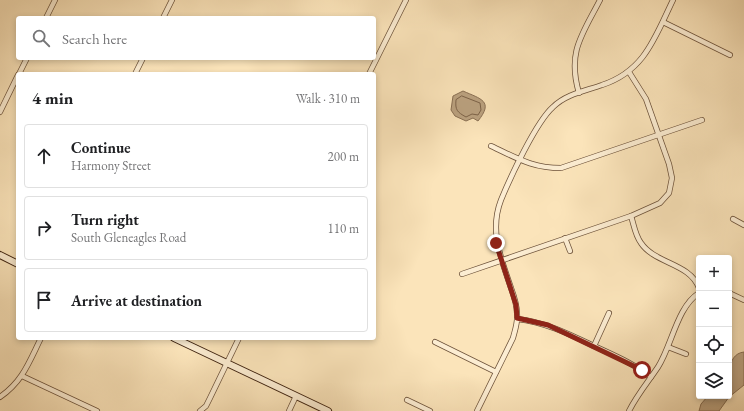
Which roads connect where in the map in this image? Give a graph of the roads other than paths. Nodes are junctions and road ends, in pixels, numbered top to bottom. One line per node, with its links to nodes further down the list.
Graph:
1 (55, 0): 6 (street)
2 (172, 0): 7 (street)
3 (406, 0): 14 (street)
4 (600, 0): 17 (street)
5 (673, 0): 8 (street)
6 (47, 16)
7 (164, 16)
8 (663, 22): 9 (street); 15 (street)
9 (730, 55)
10 (26, 60): 12 (street)
11 (142, 60): 13 (street)
12 (20, 72)
13 (137, 72)
14 (371, 72)
15 (629, 72): 17 (street); 20 (street)
16 (16, 79): 18 (street)
17 (579, 92): 22 (street)
18 (0, 112)
19 (702, 120): 20 (street)
20 (659, 135): 22 (street); 23 (street)
21 (491, 146): 22 (street)
22 (521, 160): 29 (street)
23 (631, 216): 26 (street); 32 (street)
24 (733, 219): 25 (street)
25 (744, 225)
26 (566, 238): 27 (street); 29 (street)
27 (570, 251)
28 (0, 255): 30 (main road)
29 (501, 260): 31 (street); 37 (street)
30 (16, 263)
31 (462, 274)
32 (696, 282)
33 (732, 294): 35 (street)
34 (696, 296): 43 (street)
35 (744, 300)
36 (609, 313): 42 (street)
37 (517, 318): 42 (street); 46 (street)
38 (40, 340): 47 (street)
39 (178, 340): 45 (main road)
40 (239, 340): 45 (street)
41 (435, 342): 46 (street)
42 (594, 346): 48 (street)
43 (668, 346): 44 (street); 48 (street)
44 (686, 354)
45 (227, 363): 49 (main road); 53 (street)
46 (496, 372): 57 (street)
47 (22, 376): 50 (street); 52 (street)
48 (651, 377): 58 (street)
49 (296, 396): 54 (street); 55 (main road)
50 (0, 397)
51 (407, 400): 56 (street)
52 (97, 411)
53 (200, 411)
54 (289, 411)
55 (328, 411)
56 (430, 411)
57 (477, 411)
58 (630, 411)

